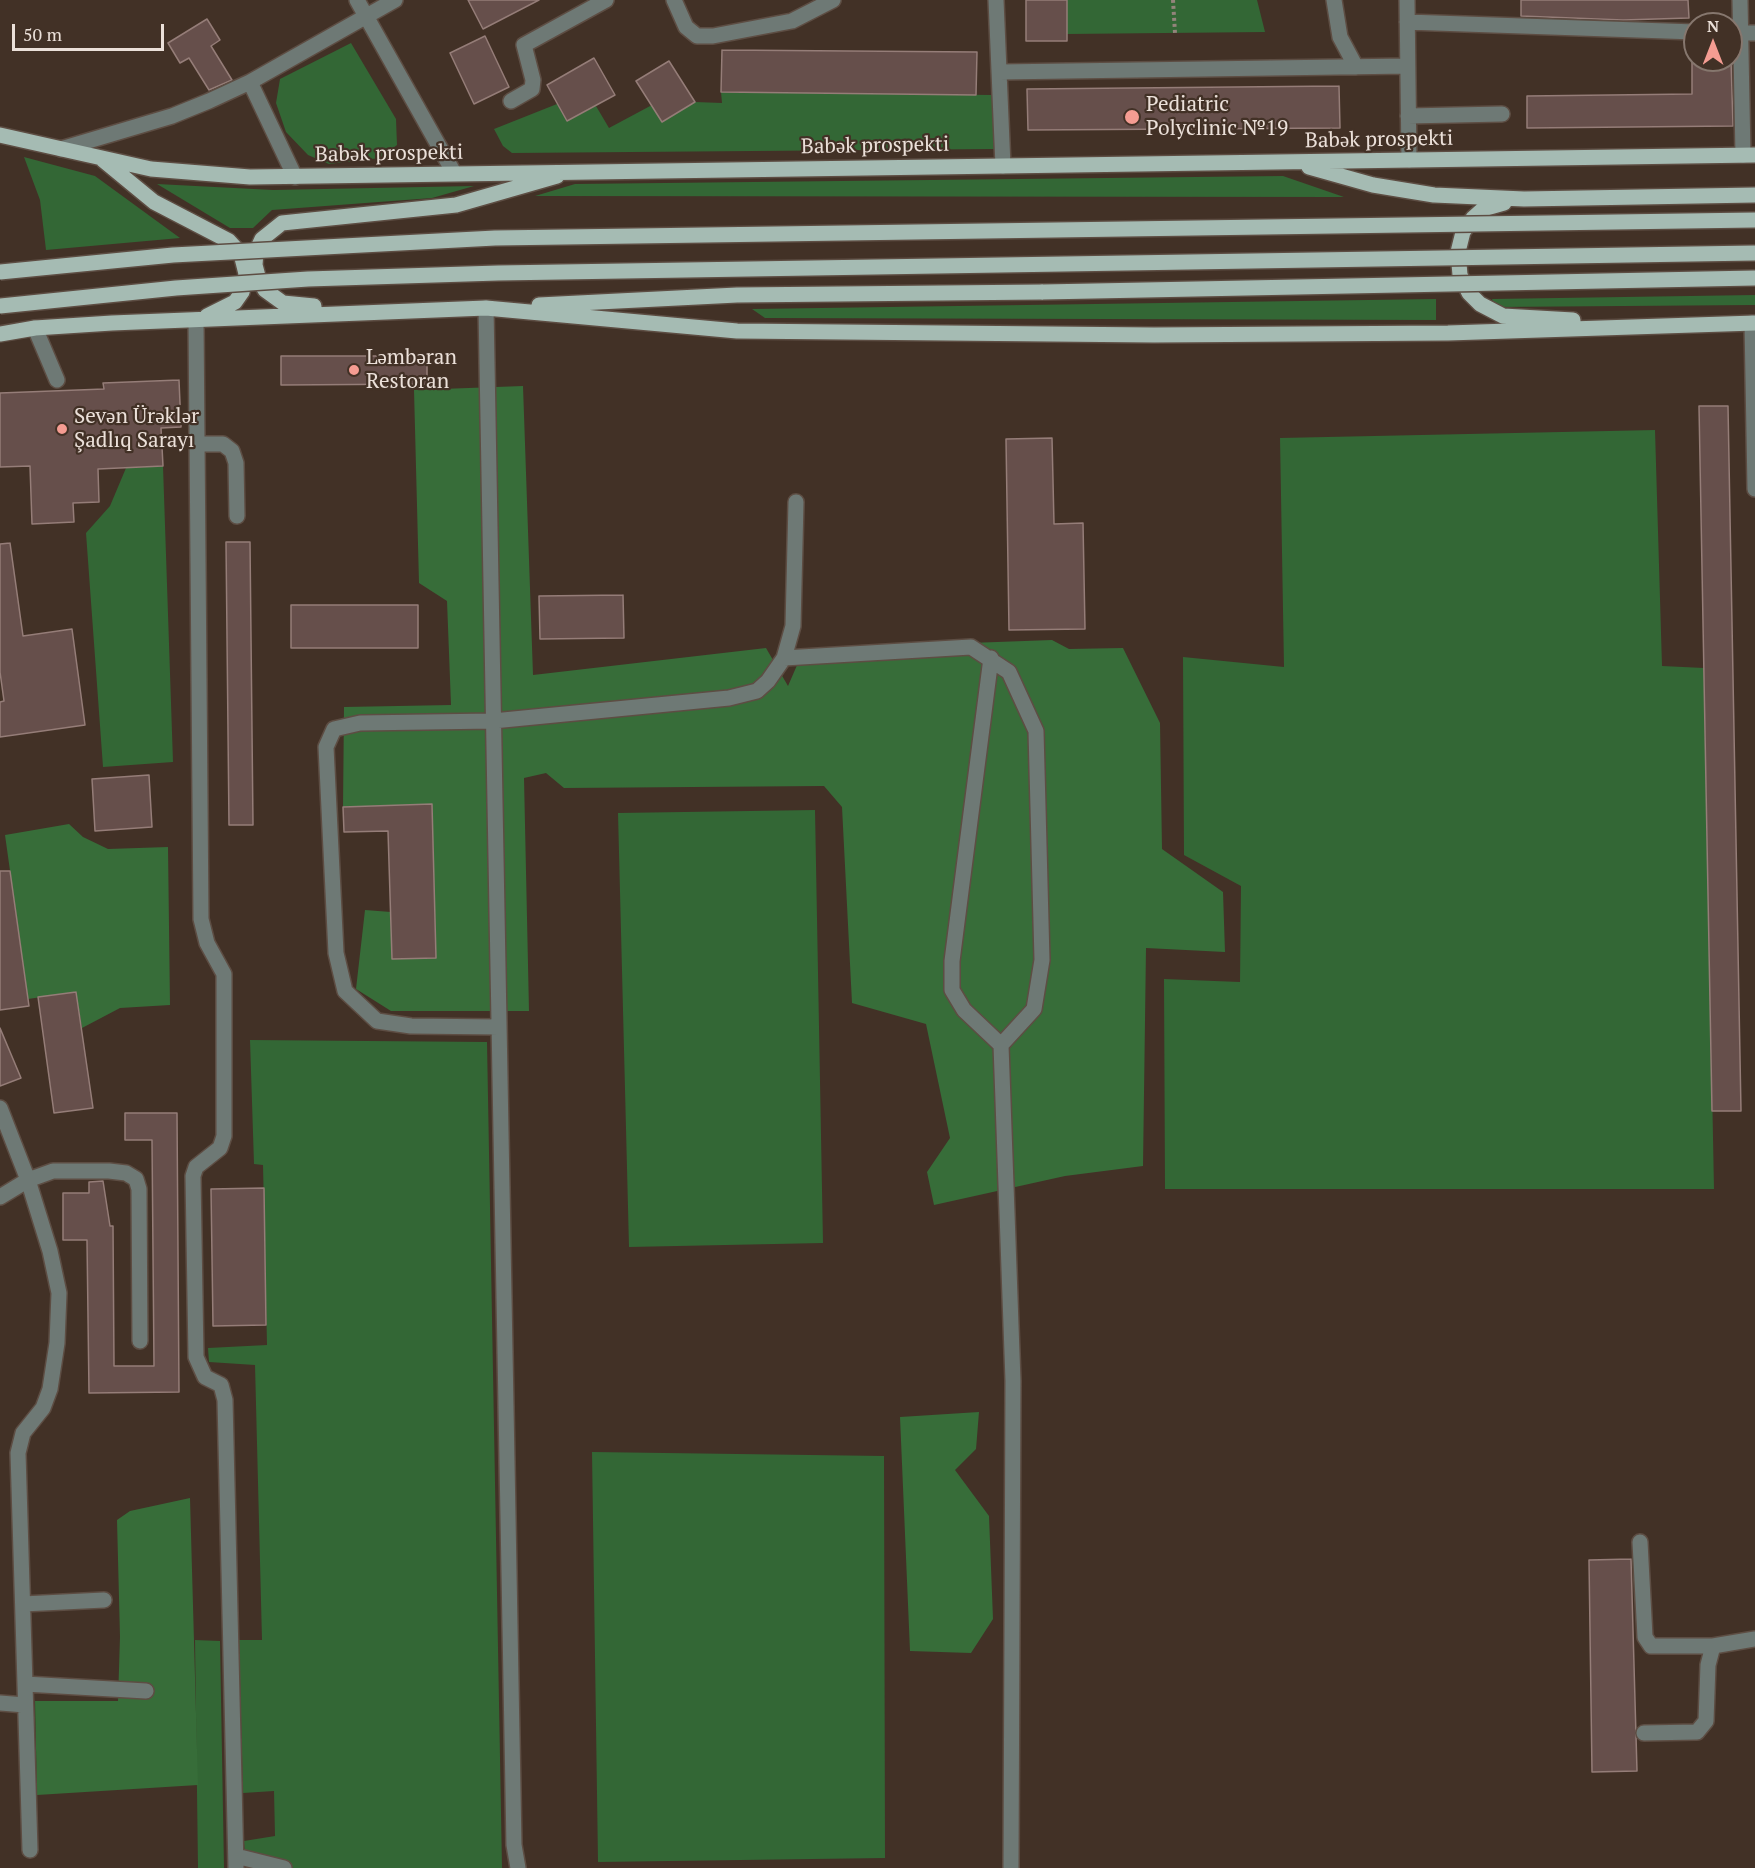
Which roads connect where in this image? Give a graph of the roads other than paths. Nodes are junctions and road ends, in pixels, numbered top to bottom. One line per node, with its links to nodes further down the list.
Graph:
1 (357, 0): 9 (street)
2 (395, 0): 9 (street)
3 (606, 0): 17 (street)
4 (674, 0): 5 (street)
5 (833, 0)
6 (996, 0): 15 (street)
7 (1334, 0): 14 (street)
8 (1407, 0): 10 (street)
9 (366, 15): 16 (street); 28 (street)
10 (1407, 22): 11 (street); 13 (street)
11 (1683, 32)
12 (1743, 33): 22 (street)
13 (1407, 66): 14 (street); 19 (street)
14 (1356, 67): 15 (street)
15 (1000, 72): 26 (street)
16 (250, 82): 21 (street); 29 (street)
17 (511, 101)
18 (1502, 114): 19 (street)
19 (1408, 116): 24 (street)
20 (0, 135): 21 (main road, Babək prospekti)
21 (61, 149): 23 (main road, Babək prospekti)
22 (1749, 155): 24 (main road, Babək prospekti)
23 (100, 158): 29 (main road, Babək prospekti); 38 (main road)
24 (1409, 160): 25 (main road, Babək prospekti)
25 (1292, 162): 26 (main road, Babək prospekti); 31 (main road)
26 (1003, 166): 27 (main road, Babək prospekti)
27 (574, 171): 28 (main road, Babək prospekti); 37 (main road)
28 (454, 173): 29 (main road, Babək prospekti)
29 (295, 177)
30 (1755, 195): 31 (main road)
31 (1524, 199): 40 (main road)
32 (1755, 220): 34 (main road, bridge)
33 (1755, 253): 36 (main road, bridge)
34 (0, 272)
35 (1755, 278): 37 (main road, bridge)
36 (0, 306)
37 (486, 308): 38 (main road); 40 (main road); 50 (street)
38 (196, 320): 41 (main road); 44 (street)
39 (1753, 323): 40 (main road); 45 (street)
40 (1659, 324)
41 (35, 328): 42 (main road); 43 (street)
42 (0, 334)
43 (57, 380)
44 (198, 444): 47 (street); 68 (street)
45 (1755, 489)
46 (796, 502): 48 (street)
47 (237, 516)
48 (784, 658): 49 (street); 50 (street)
49 (991, 658): 52 (street); 52 (street)
50 (493, 721): 51 (street); 51 (street)
51 (499, 1027): 70 (street)
52 (1001, 1045): 71 (street)
53 (0, 1108): 54 (street)
54 (28, 1180): 55 (street); 56 (street); 59 (street)
55 (0, 1197)
56 (140, 1341)
57 (1640, 1542): 61 (street)
58 (104, 1600): 59 (street)
59 (23, 1604): 62 (street)
60 (1755, 1639): 61 (street)
61 (1713, 1646): 66 (street)
62 (25, 1684): 63 (street); 65 (street)
63 (146, 1691)
64 (0, 1703): 65 (street)
65 (26, 1705): 67 (street)
66 (1644, 1733)
67 (30, 1850)
68 (236, 1862): 69 (street)
69 (284, 1868)
70 (518, 1868)
71 (1011, 1868)

